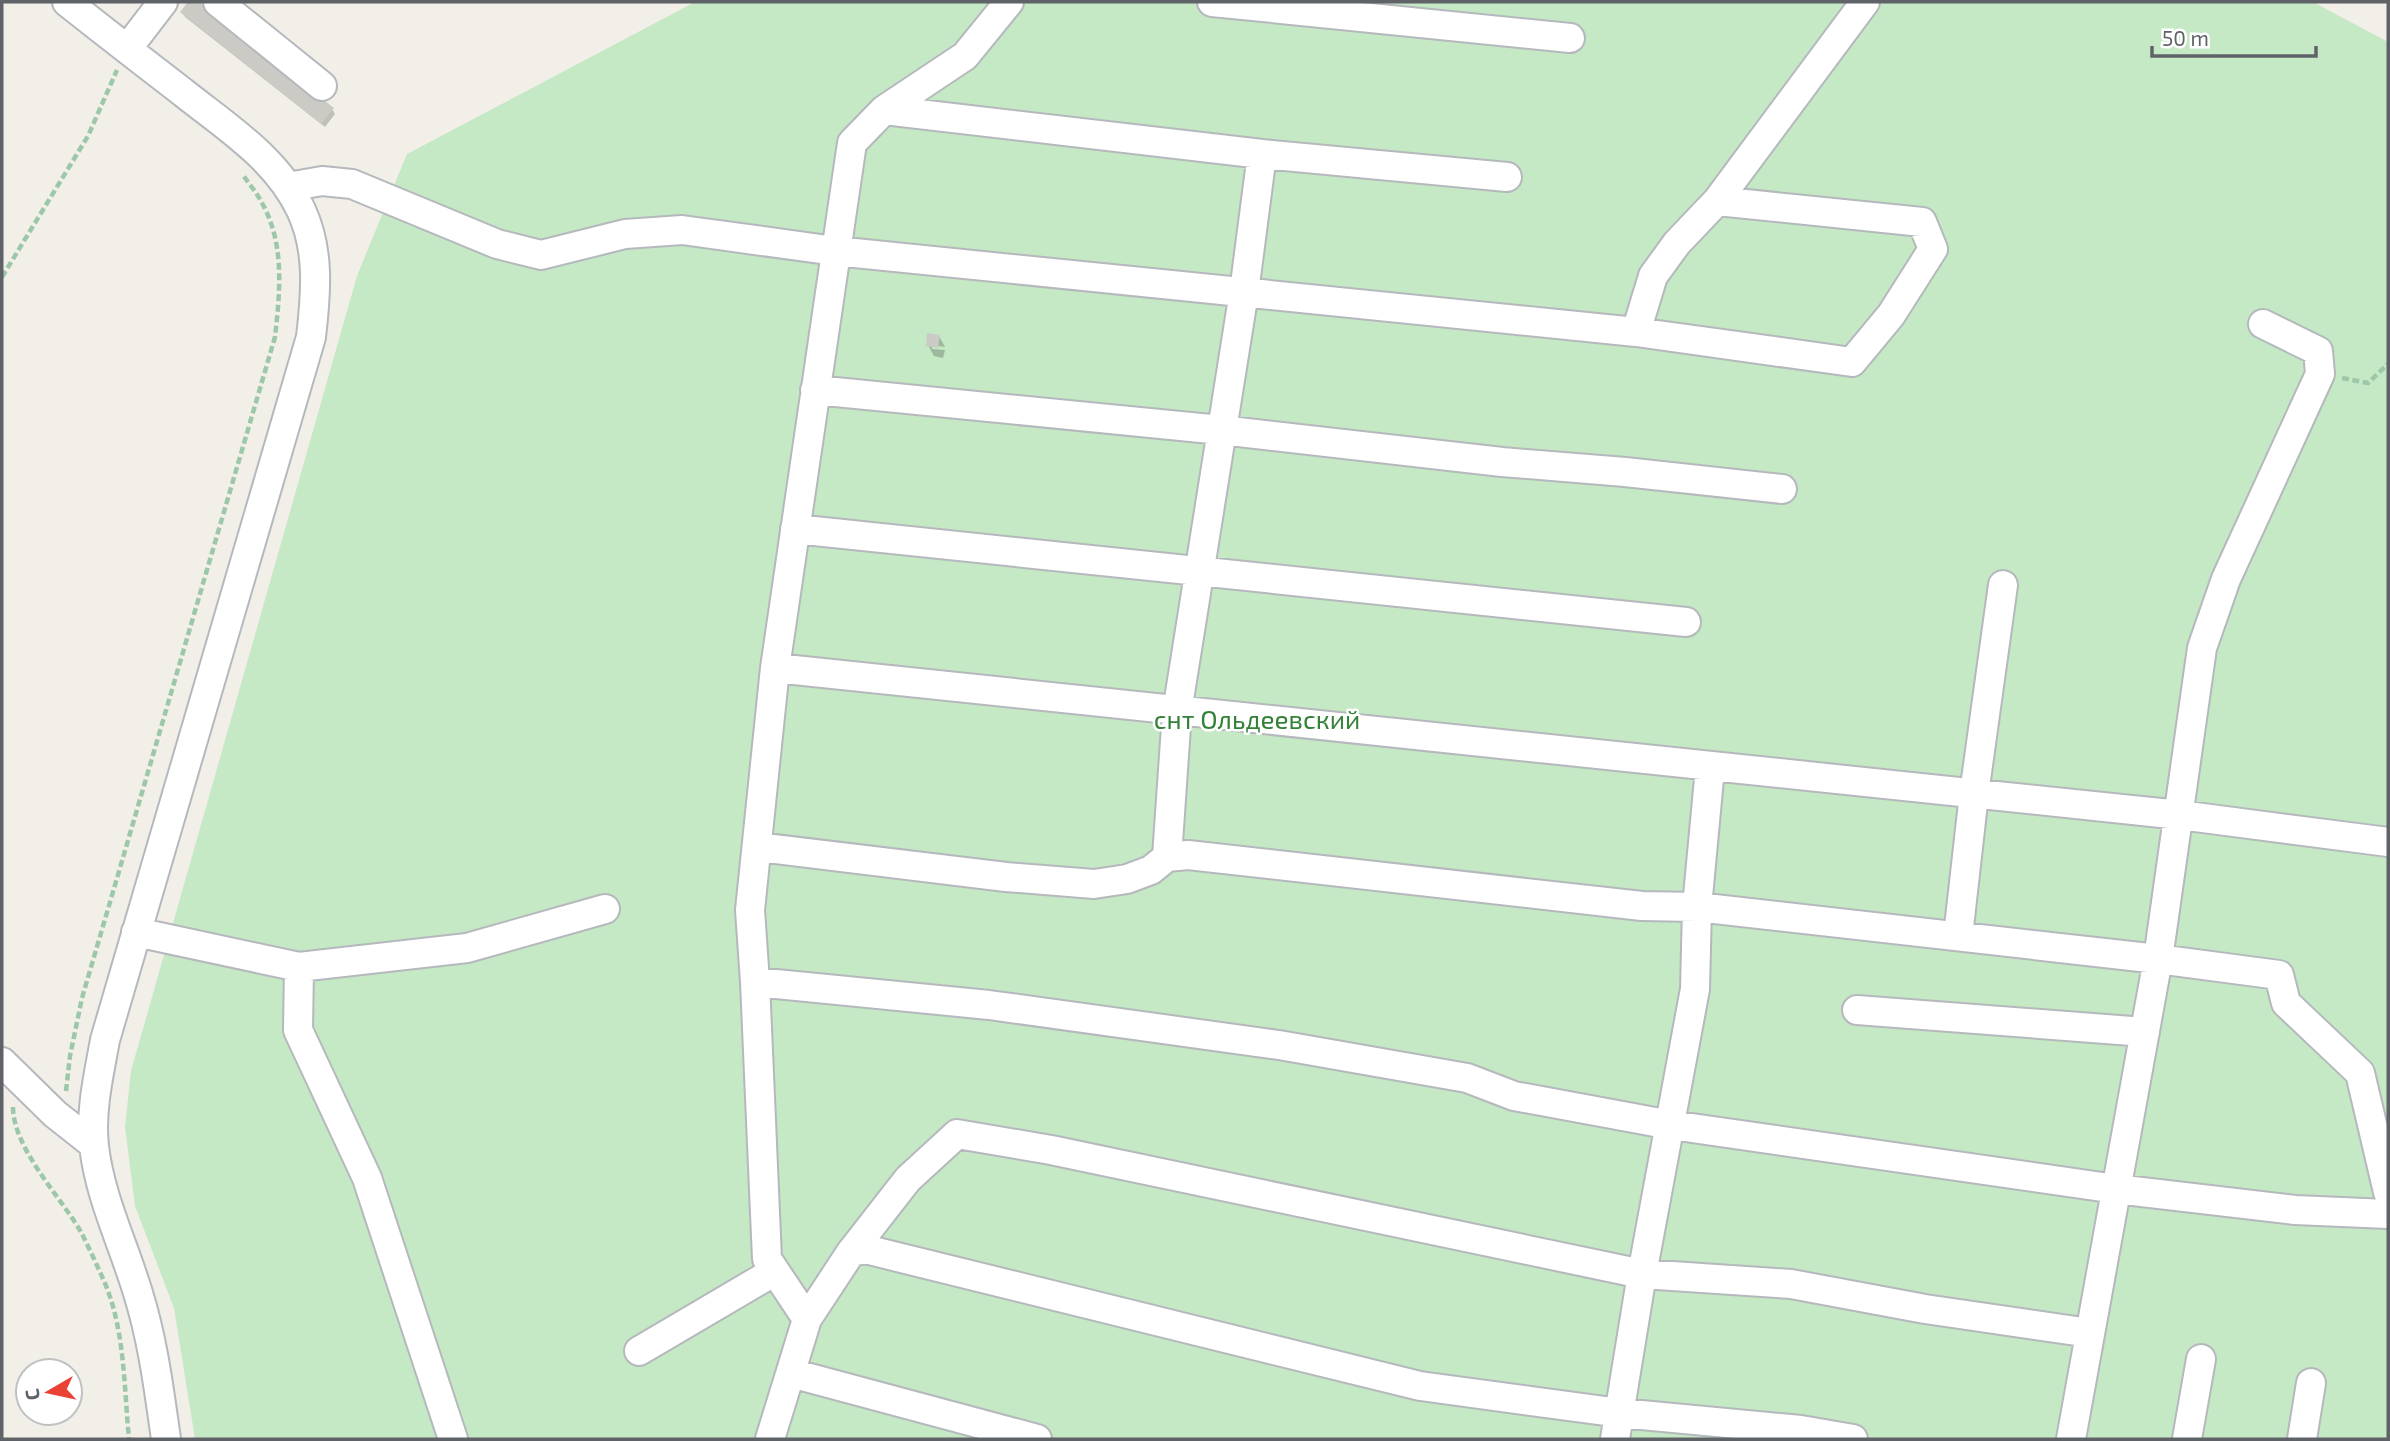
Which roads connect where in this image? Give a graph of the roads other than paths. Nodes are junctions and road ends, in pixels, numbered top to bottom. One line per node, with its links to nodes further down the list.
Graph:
1 (67, 2): 8 (street)
2 (163, 2): 8 (street)
3 (218, 2): 9 (street)
4 (1009, 2): 10 (street)
5 (1212, 2): 7 (street)
6 (1865, 2): 14 (street)
7 (1570, 38)
8 (120, 63): 13 (street)
9 (322, 86)
10 (884, 110): 11 (street); 15 (street)
11 (1262, 154): 12 (street); 16 (street)
12 (1507, 177)
13 (288, 187): 15 (street); 36 (street)
14 (1717, 201): 18 (street); 18 (street)
15 (835, 251): 16 (street); 19 (street)
16 (1244, 292): 18 (street); 20 (street)
17 (2263, 324): 30 (street)
18 (1636, 332)
19 (815, 390): 20 (street); 22 (street)
20 (1221, 430): 21 (street); 23 (street)
21 (1782, 489)
22 (795, 528): 23 (street); 26 (street)
23 (1199, 570): 25 (street); 27 (street)
24 (2003, 585): 29 (street)
25 (1686, 622)
26 (775, 668): 27 (street); 32 (street)
27 (1177, 712): 28 (street); 33 (street)
28 (1710, 768): 29 (street); 34 (street)
29 (1974, 794): 30 (street); 37 (street)
30 (2180, 815): 31 (street); 38 (street)
31 (2388, 842)
32 (758, 846): 33 (street); 40 (street)
33 (1167, 857): 34 (street)
34 (1697, 907): 37 (street); 44 (street)
35 (605, 909): 39 (street)
36 (136, 932): 39 (street); 45 (street)
37 (1958, 936): 38 (street)
38 (2158, 959): 42 (street); 47 (street)
39 (299, 967): 60 (street)
40 (755, 982): 44 (street); 50 (street)
41 (1857, 1010): 42 (street)
42 (2145, 1032): 46 (street)
43 (11, 1070): 45 (street)
44 (1671, 1125): 46 (street); 51 (street)
45 (93, 1144): 59 (street)
46 (2116, 1189): 48 (street); 53 (street)
47 (2388, 1192)
48 (2388, 1214)
49 (852, 1252): 51 (street); 52 (street); 58 (street)
50 (775, 1271): 52 (street); 54 (street)
51 (1642, 1274): 53 (street); 58 (street)
52 (807, 1319): 56 (street)
53 (2090, 1333): 64 (street)
54 (639, 1351)
55 (2201, 1359): 65 (street)
56 (790, 1373): 61 (street); 62 (street)
57 (2311, 1383): 66 (street)
58 (1618, 1426): 63 (street)
59 (166, 1439)
60 (453, 1439)
61 (770, 1439)
62 (1037, 1439)
63 (1853, 1439)
64 (2071, 1439)
65 (2188, 1439)
66 (2302, 1439)

